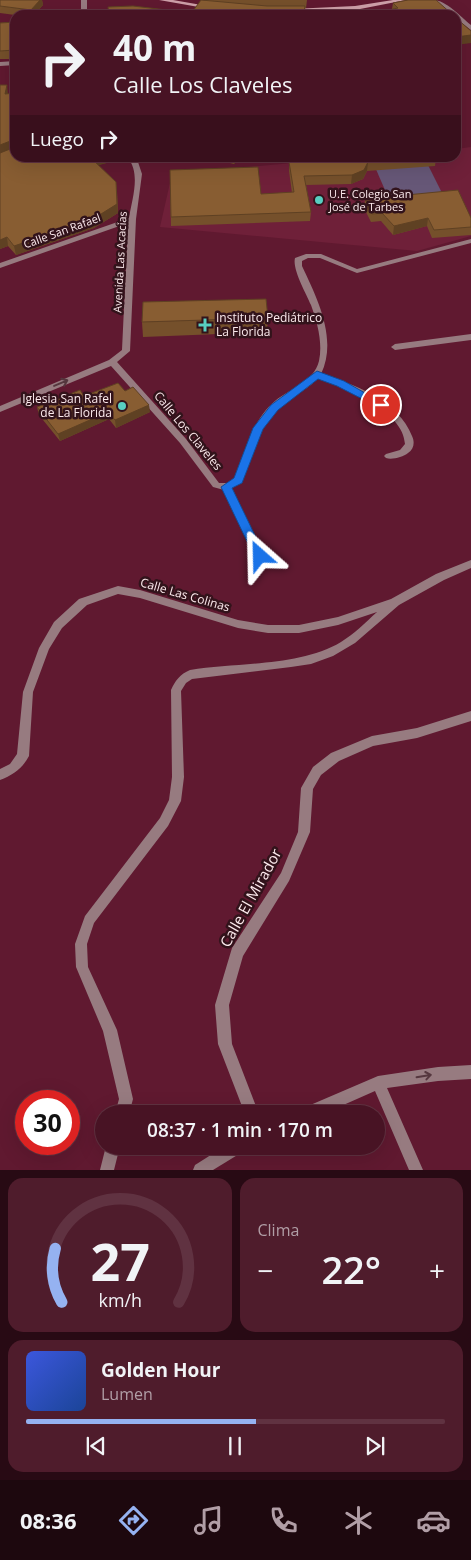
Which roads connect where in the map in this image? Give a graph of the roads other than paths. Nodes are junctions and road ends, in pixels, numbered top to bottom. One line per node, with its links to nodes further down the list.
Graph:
1 (162, 0): 5 (street)
2 (368, 0): 3 (street)
3 (404, 0)
4 (436, 0): 6 (street)
5 (219, 7)
6 (448, 10)
7 (135, 162): 8 (street, Avenida Las Acacias)
8 (132, 218): 10 (street, Calle San Rafael); 13 (street, Avenida Las Acacias)
9 (471, 241): 14 (street)
10 (0, 266)
11 (471, 337): 12 (street)
12 (395, 347)
13 (112, 362): 15 (street, one-way to 13); 17 (street, Calle Los Claveles)
14 (317, 375): 16 (street); 17 (street, Calle Los Claveles)
15 (0, 409)
16 (389, 456)
17 (226, 487): 18 (street)
18 (260, 556)
19 (471, 564): 20 (street, Calle Las Colinas)
20 (394, 602): 22 (street, Calle Las Colinas); 25 (street)
21 (471, 716): 26 (street, Calle El Mirador)
22 (0, 775)
23 (471, 1072): 24 (street, one-way to 23)
24 (378, 1083): 27 (street); 32 (street)
25 (124, 1105)
26 (248, 1105)
27 (327, 1105)
28 (111, 1155): 30 (street)
29 (224, 1155): 31 (street)
30 (107, 1170)
31 (200, 1170)
32 (416, 1170)

